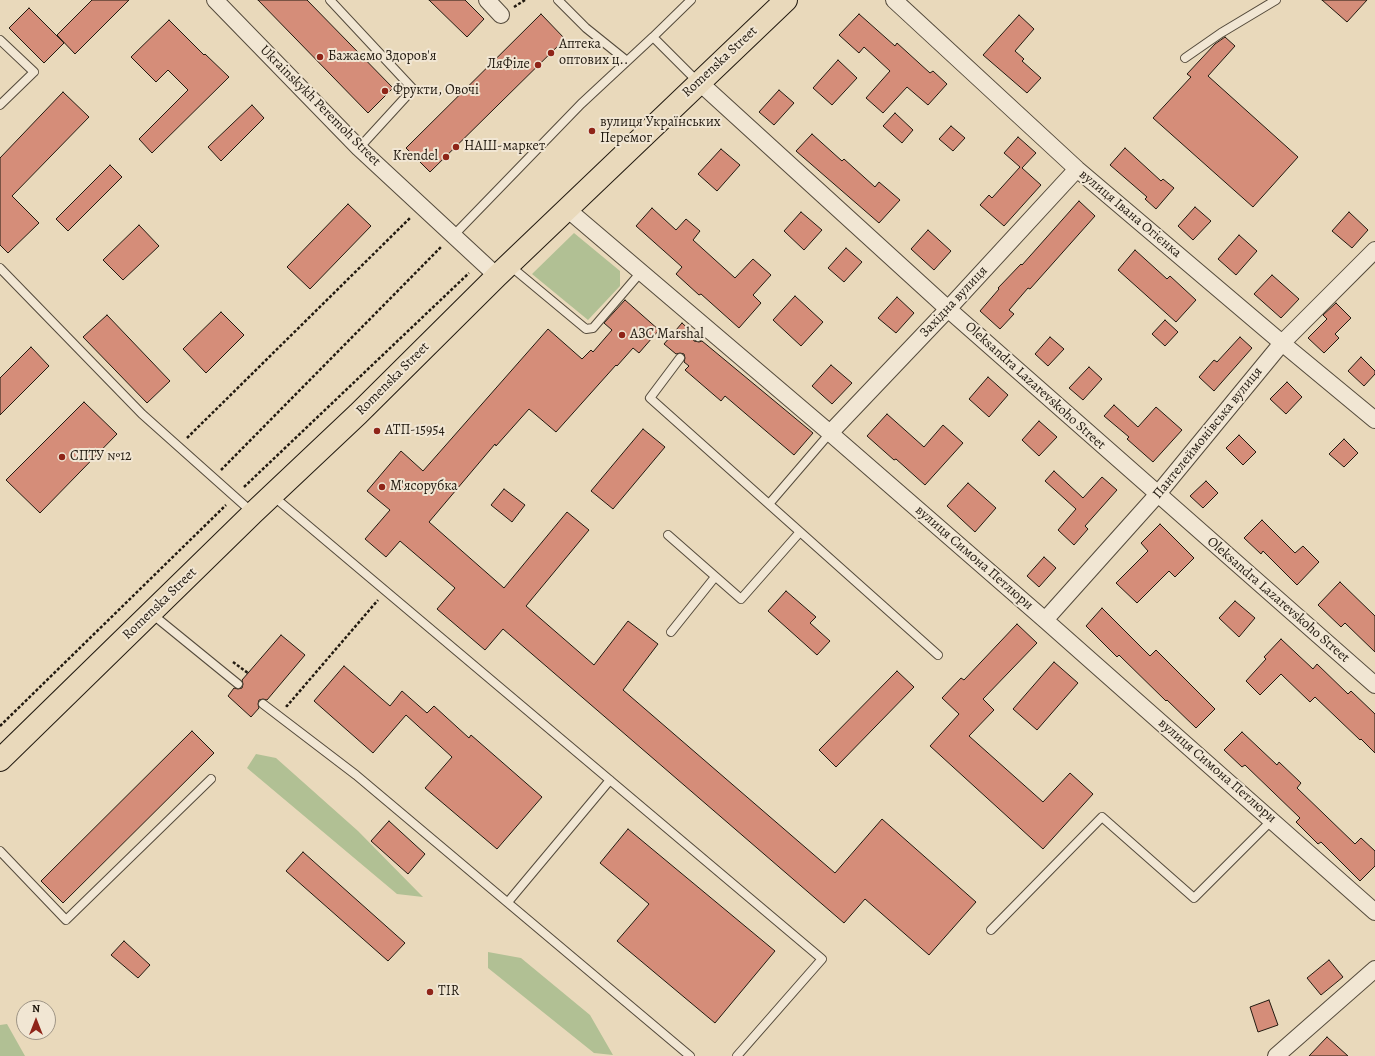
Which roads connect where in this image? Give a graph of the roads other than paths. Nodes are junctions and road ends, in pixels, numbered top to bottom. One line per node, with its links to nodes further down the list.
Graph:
1 (215, 0): 16 (street, Ukrainskykh Peremoh Street)
2 (330, 0): 16 (lane)
3 (488, 0): 9 (street)
4 (558, 0): 13 (lane)
5 (691, 0): 10 (lane)
6 (786, 0): 14 (main road, Romenska Street)
7 (894, 0): 17 (street, вулиця Івана Огієнка)
8 (1276, 0): 12 (lane)
9 (501, 15)
10 (653, 37): 13 (lane); 14 (lane)
11 (0, 40): 15 (lane)
12 (1185, 58)
13 (627, 61): 19 (lane)
14 (699, 82): 18 (main road, Romenska Street); 24 (street, Oleksandra Lazarevskoho Street)
15 (0, 104)
16 (359, 148): 19 (street, Ukrainskykh Peremoh Street)
17 (1077, 169): 24 (street, Західна вулиця); 25 (street, вулиця Івана Огієнка)
18 (567, 209): 21 (main road, Romenska Street); 23 (street, вулиця Симона Петлюри)
19 (453, 236): 21 (street, Ukrainskykh Peremoh Street)
20 (1375, 250): 25 (street, Пантелеймонівська вулиця)
21 (496, 267): 23 (lane); 29 (main road, Romenska Street)
22 (0, 268): 32 (lane)
23 (641, 272): 28 (street, вулиця Симона Петлюри)
24 (948, 309): 28 (street, Західна вулиця); 30 (street, Oleksandra Lazarevskoho Street)
25 (1282, 343): 27 (street, вулиця Івана Огієнка); 30 (street, Пантелеймонівська вулиця)
26 (680, 358): 31 (lane)
27 (1374, 418)
28 (830, 433): 31 (lane); 37 (street, вулиця Симона Петлюри)
29 (272, 495): 32 (main road, Romenska Street); 45 (lane)
30 (1157, 495): 37 (street, Пантелеймонівська вулиця); 41 (street, Oleksandra Lazarevskoho Street)
31 (768, 504): 33 (lane)
32 (253, 513): 36 (main road, Romenska Street)
33 (800, 532): 35 (lane); 39 (lane)
34 (668, 535): 35 (lane)
35 (715, 577): 38 (lane)
36 (151, 613): 40 (lane); 43 (main road, Romenska Street)
37 (1045, 620): 46 (street, вулиця Симона Петлюри)
38 (671, 632)
39 (938, 654)
40 (238, 684)
41 (1375, 685)
42 (263, 704): 48 (lane)
43 (0, 760)
44 (211, 779): 47 (lane)
45 (610, 780): 48 (lane); 53 (lane)
46 (1272, 820): 49 (street, вулиця Симона Петлюри); 50 (lane)
47 (0, 851)
48 (508, 902): 52 (lane)
49 (1375, 912)
50 (991, 930)
51 (1375, 969): 54 (street)
52 (690, 1056)
53 (737, 1056)
54 (1276, 1056)

